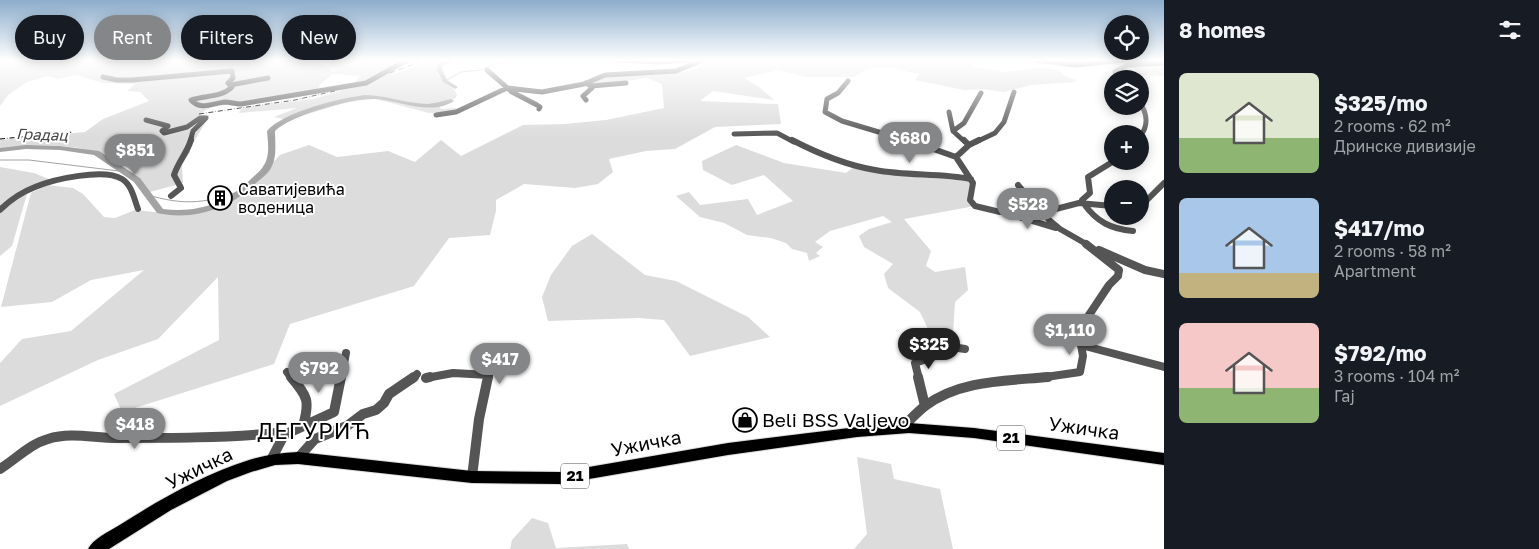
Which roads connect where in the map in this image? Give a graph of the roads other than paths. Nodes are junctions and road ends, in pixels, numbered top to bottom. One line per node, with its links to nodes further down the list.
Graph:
1 (230, 85): 11 (street)
2 (589, 85): 10 (street)
3 (347, 86): 11 (street)
4 (504, 86): 7 (street)
5 (584, 86): 7 (street)
6 (844, 86): 20 (street)
7 (507, 88): 12 (street); 14 (street)
8 (1014, 92): 19 (street)
9 (981, 93): 17 (street)
10 (586, 100)
11 (206, 107): 15 (street)
12 (539, 109)
13 (949, 112): 17 (street)
14 (436, 115)
15 (198, 119): 16 (street); 25 (street)
16 (146, 120)
17 (953, 131): 19 (street)
18 (734, 134): 22 (street)
19 (969, 145): 20 (street)
20 (956, 157): 22 (street)
21 (1104, 167): 27 (street)
22 (971, 179): 32 (street)
23 (1018, 185): 31 (street)
24 (1162, 187): 26 (street)
25 (172, 196)
26 (1149, 199)
27 (1084, 204): 28 (street); 31 (street); 34 (street)
28 (1104, 205)
29 (138, 209): 30 (street)
30 (0, 210)
31 (1046, 211): 32 (street); 33 (street)
32 (1000, 212): 33 (street)
33 (1060, 229): 35 (street)
34 (1133, 231)
35 (1088, 244): 36 (street); 37 (street)
36 (1164, 274)
37 (1081, 345): 40 (street); 42 (street)
38 (965, 349): 42 (street)
39 (346, 353): 43 (street)
40 (1164, 367)
41 (287, 372): 43 (street)
42 (926, 406): 44 (street)
43 (303, 426): 45 (street)
44 (902, 428): 47 (main road, Ужичка / 21); 50 (main road, Ужичка / 21)
45 (284, 435): 48 (street); 49 (street)
46 (298, 458): 48 (main road, Ужичка / 21); 50 (main road, Ужичка / 21); 50 (street)
47 (1164, 459)
48 (271, 460): 51 (main road, Ужичка / 21)
49 (0, 469)
50 (472, 478)
51 (96, 549)

